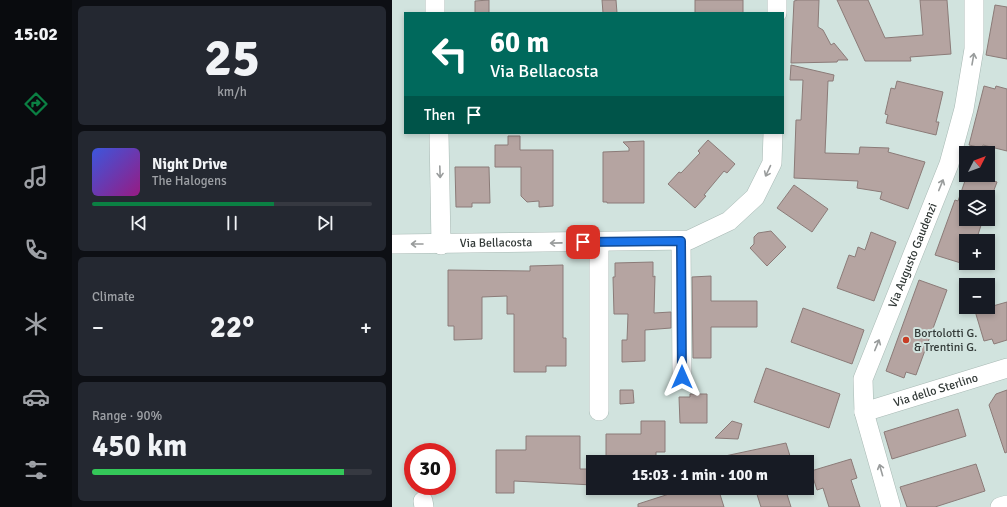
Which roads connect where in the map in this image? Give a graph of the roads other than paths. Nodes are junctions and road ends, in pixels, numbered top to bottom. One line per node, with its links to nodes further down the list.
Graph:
1 (435, 0): 4 (street)
2 (777, 0): 5 (street)
3 (974, 0): 15 (street, Via Augusto Gaudenzi, one-way to 3)
4 (435, 12)
5 (777, 12)
6 (438, 134): 11 (street, one-way to 11)
7 (773, 134): 8 (street, Via Bellacosta, one-way to 8)
8 (681, 241): 9 (street, Via Bellacosta); 13 (street)
9 (599, 242): 11 (street, Via Bellacosta, one-way to 11); 14 (street)
10 (392, 244): 11 (street, Via Bellacosta, one-way to 10)
11 (442, 245)
12 (1007, 368): 15 (street, Via dello Sterlino)
13 (682, 377)
14 (599, 411)
15 (864, 412): 17 (street, Via Augusto Gaudenzi, one-way to 15)
16 (1007, 505): 18 (street)
17 (891, 507)
18 (1000, 507)

